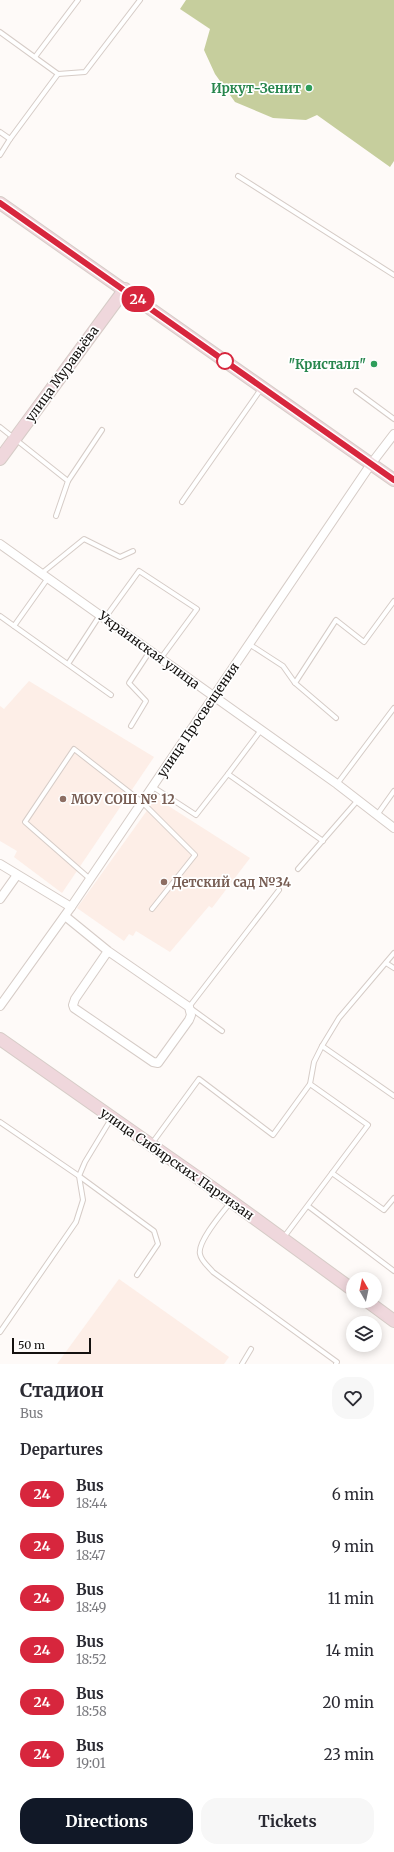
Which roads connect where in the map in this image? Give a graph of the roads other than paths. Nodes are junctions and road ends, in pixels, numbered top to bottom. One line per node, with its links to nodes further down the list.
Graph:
1 (78, 0): 4 (lane)
2 (140, 0): 5 (lane)
3 (0, 32): 4 (lane)
4 (35, 57): 5 (lane)
5 (58, 74): 7 (lane)
6 (0, 132): 7 (lane)
7 (10, 140): 8 (lane)
8 (0, 155)
9 (238, 176): 11 (lane)
10 (0, 202): 12 (street)
11 (394, 275)
12 (125, 290): 13 (street); 19 (street, улица Муравьёва)
13 (262, 387): 21 (street); 24 (lane)
14 (356, 391): 15 (lane)
15 (394, 419)
16 (0, 427): 19 (lane)
17 (102, 430): 23 (lane)
18 (394, 434): 21 (street, улица Просвещения)
19 (15, 438): 20 (street, улица Муравьёва); 23 (lane)
20 (0, 459)
21 (371, 464): 22 (street); 33 (street, улица Просвещения)
22 (394, 480)
23 (68, 481): 25 (lane)
24 (182, 502)
25 (56, 516)
26 (0, 544): 28 (street, Украинская улица)
27 (133, 551): 28 (lane)
28 (45, 575): 31 (street, Украинская улица); 32 (lane)
29 (394, 601): 37 (lane)
30 (0, 616): 32 (lane)
31 (103, 616): 34 (street, Украинская улица); 35 (lane); 36 (lane)
32 (14, 626): 36 (lane)
33 (249, 644): 37 (lane); 39 (street, улица Просвещения)
34 (150, 650): 35 (street, Украинская улица); 42 (lane)
35 (161, 658): 39 (street, Украинская улица)
36 (68, 664): 38 (lane)
37 (295, 683): 41 (lane)
38 (111, 695)
39 (214, 696): 43 (street, Украинская улица); 46 (street, улица Просвещения)
40 (394, 708): 45 (lane)
41 (336, 718)
42 (131, 726)
43 (261, 730): 44 (lane); 45 (street, Украинская улица)
44 (228, 774): 46 (lane); 52 (lane)
45 (337, 784): 48 (street, Украинская улица)
46 (153, 787): 49 (street, улица Просвещения)
47 (394, 792): 50 (lane)
48 (358, 800): 50 (street, Украинская улица); 52 (lane)
49 (142, 802): 56 (street, улица Просвещения); 56 (lane); 60 (lane)
50 (377, 815): 51 (street, Украинская улица)
51 (394, 828)
52 (323, 841): 54 (lane)
53 (0, 864): 55 (street)
54 (298, 869)
55 (17, 875): 58 (street); 59 (street)
56 (90, 879): 59 (street, улица Просвещения)
57 (279, 890): 67 (lane)
58 (0, 899)
59 (71, 907): 61 (street, улица Просвещения)
60 (152, 909)
61 (65, 916): 62 (street); 66 (street, улица Просвещения)
62 (108, 951): 67 (street); 67 (street)
63 (394, 953): 64 (lane)
64 (386, 963): 65 (lane); 70 (lane)
65 (394, 968)
66 (0, 1006)
67 (189, 1007): 68 (lane)
68 (222, 1031)
69 (0, 1039): 73 (street, улица Сибирских Партизан)
70 (322, 1046): 71 (lane); 72 (lane)
71 (310, 1084): 75 (lane); 76 (lane)
72 (394, 1096)
73 (112, 1118): 77 (lane); 79 (street, улица Сибирских Партизан)
74 (0, 1122): 77 (lane)
75 (152, 1142)
76 (332, 1173): 78 (lane); 80 (lane)
77 (79, 1176): 83 (lane); 87 (lane)
78 (394, 1198)
79 (231, 1201): 81 (street, улица Сибирских Партизан); 90 (lane)
80 (308, 1206): 81 (lane); 82 (lane)
81 (283, 1239): 84 (street, улица Сибирских Партизан)
82 (394, 1271)
83 (137, 1275)
84 (346, 1285)
85 (377, 1308): 86 (street)
86 (394, 1320)
87 (0, 1332)
88 (251, 1349): 89 (lane)
89 (242, 1364)
90 (336, 1364)

